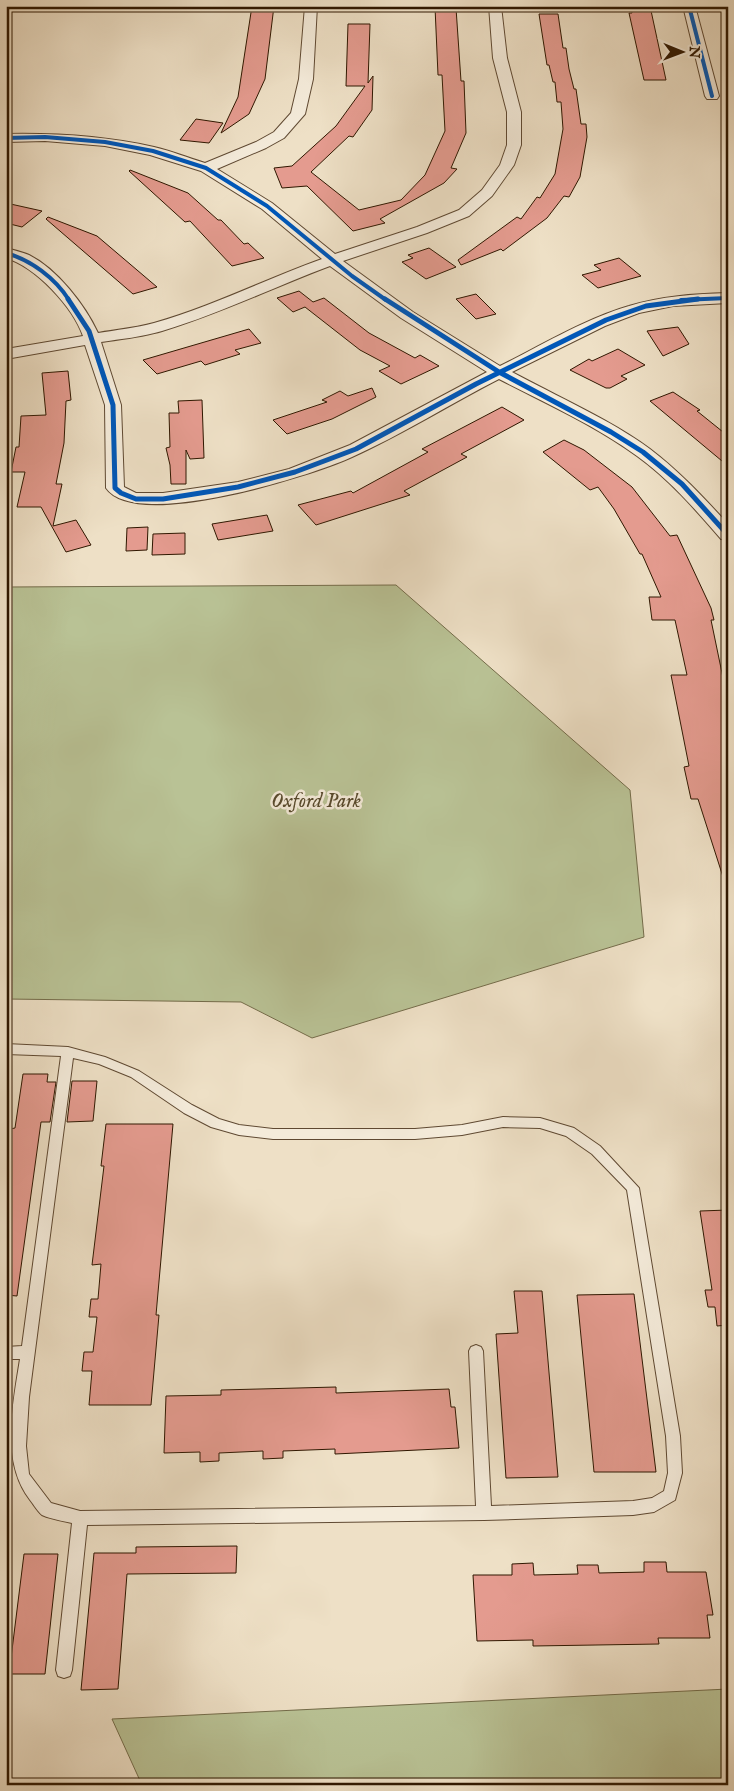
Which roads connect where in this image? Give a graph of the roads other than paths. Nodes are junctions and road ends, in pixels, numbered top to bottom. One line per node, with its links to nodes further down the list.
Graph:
1 (311, 6): 6 (street)
2 (495, 6): 8 (street)
3 (689, 6): 4 (street)
4 (712, 96)
5 (6, 138): 6 (street)
6 (206, 168): 8 (street)
7 (6, 253): 10 (street)
8 (332, 260): 10 (street); 12 (street)
9 (728, 298): 12 (street)
10 (93, 340): 11 (street); 12 (street)
11 (6, 354)
12 (499, 372): 13 (street)
13 (728, 535)
14 (6, 1049): 15 (lane)
15 (68, 1052): 17 (lane); 19 (lane)
16 (476, 1351): 19 (lane)
17 (28, 1352): 18 (lane); 20 (lane)
18 (6, 1353)
19 (484, 1513): 20 (lane)
20 (80, 1518): 21 (lane)
21 (64, 1670)

